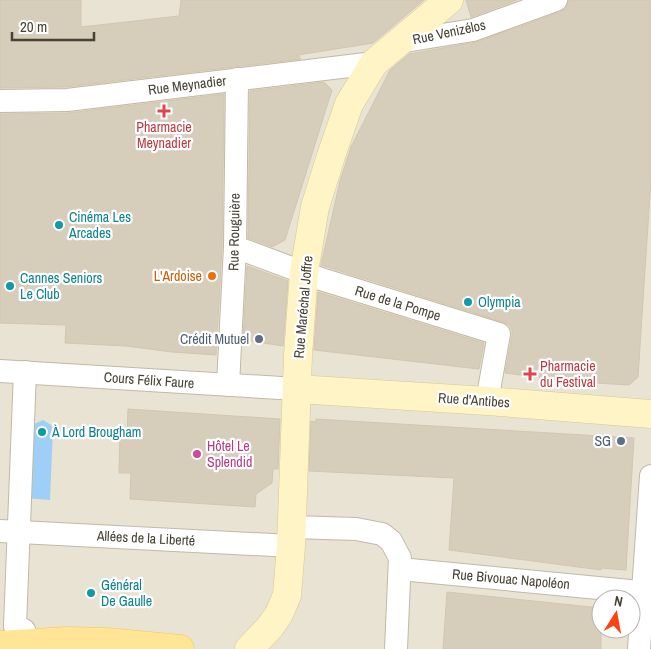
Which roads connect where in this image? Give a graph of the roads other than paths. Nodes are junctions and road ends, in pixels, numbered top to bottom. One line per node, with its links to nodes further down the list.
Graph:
1 (449, 0): 3 (street, Rue Maréchal Joffre)
2 (556, 0): 3 (street, Rue Venizélos)
3 (399, 42): 4 (street, Rue Maréchal Joffre)
4 (374, 63): 5 (street, Rue Meynadier); 8 (street, Rue Maréchal Joffre)
5 (237, 79): 6 (street, Rue Meynadier); 7 (street, Rue Rouguière)
6 (0, 100)
7 (235, 247): 8 (street, Rue de la Pompe); 11 (street, Rue Rouguière)
8 (304, 272): 12 (street, Rue Maréchal Joffre); 13 (street, Rue de la Pompe)
9 (0, 371): 10 (street, Cours Félix Faure)
10 (26, 372): 11 (street, Cours Félix Faure); 16 (street)
11 (228, 385): 12 (street, Cours Félix Faure)
12 (297, 389): 13 (street, Rue d'Antibes); 17 (street, Rue Maréchal Joffre)
13 (487, 401): 14 (street, Rue d'Antibes)
14 (651, 414)
15 (651, 476): 19 (street)
16 (9, 531): 17 (street, Allées de la Liberté); 20 (street)
17 (292, 536): 18 (street, Allées de la Liberté); 23 (street, Rue Maréchal Joffre)
18 (400, 569): 19 (street, Rue Bivouac Napoléon); 24 (street, Allées de la Liberté)
19 (647, 593): 25 (street)
20 (24, 630)
21 (0, 645): 22 (main road)
22 (180, 649)
23 (249, 649)
24 (396, 649)
25 (639, 649)

